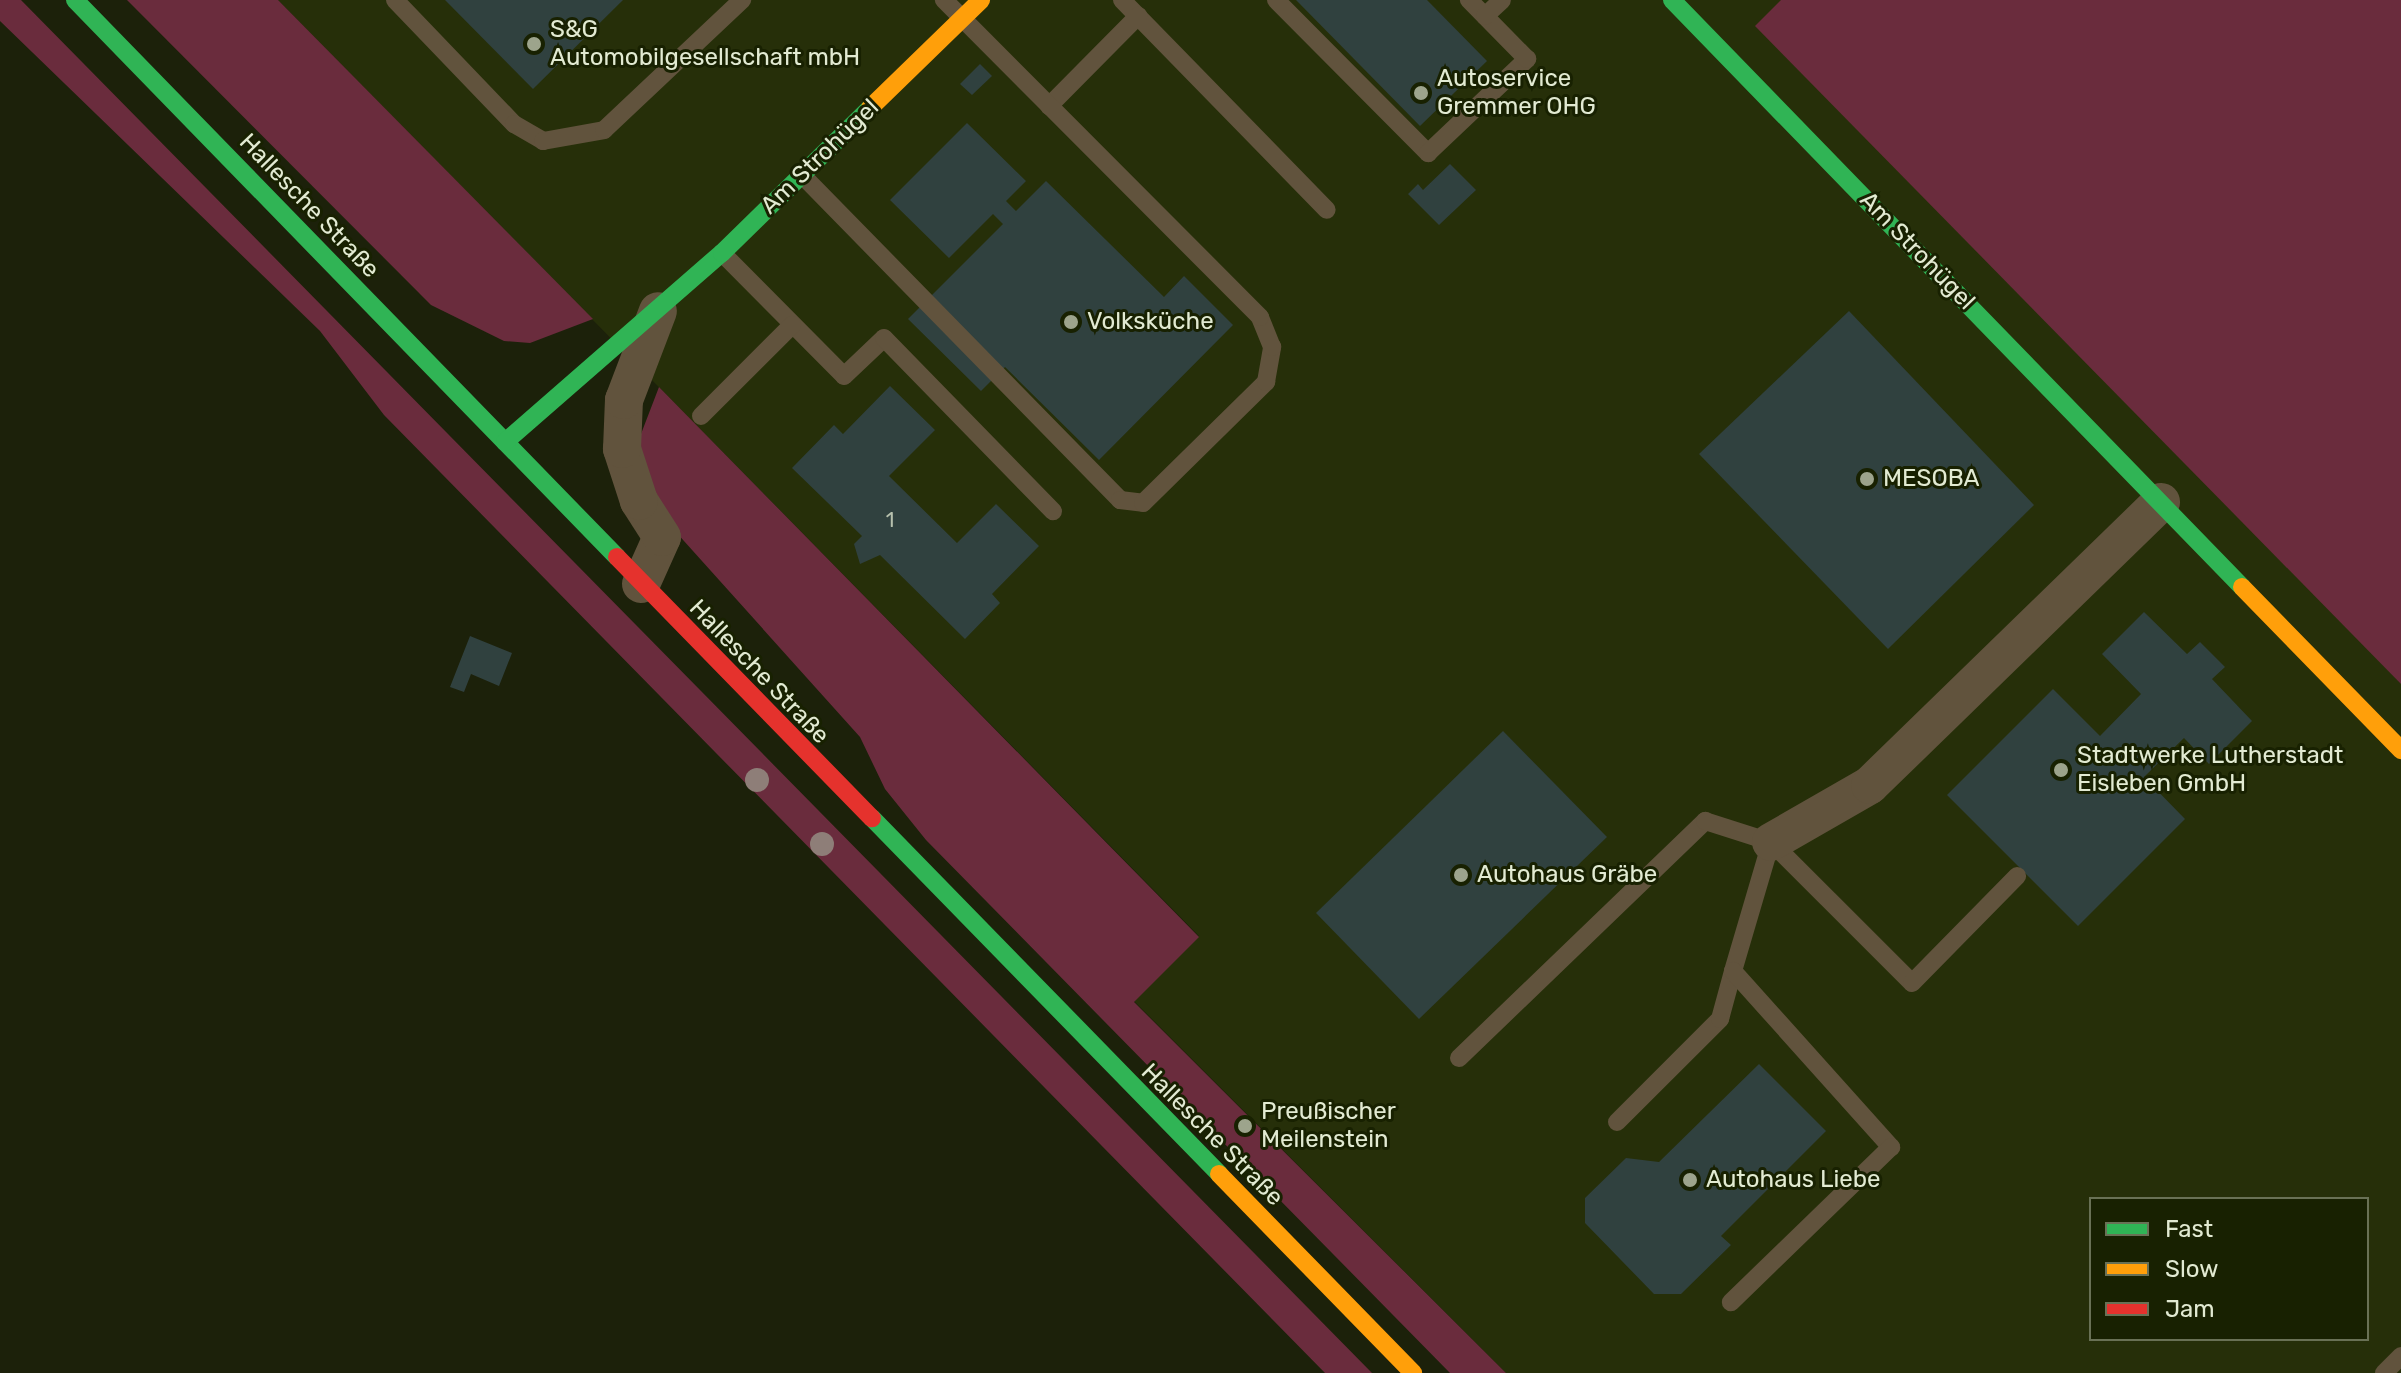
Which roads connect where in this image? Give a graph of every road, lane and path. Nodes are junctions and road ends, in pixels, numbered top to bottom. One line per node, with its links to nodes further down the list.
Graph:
1 (75, 0): 21 (main road, Hallesche Straße)
2 (395, 0): 3 (lane)
3 (742, 0)
4 (944, 0): 13 (lane)
5 (981, 0): 13 (main road, Am Strohügel)
6 (1122, 0): 11 (lane)
7 (1276, 0): 12 (lane)
8 (1469, 0): 12 (lane)
9 (1502, 0): 12 (lane)
10 (1672, 0): 22 (main road, Am Strohügel)
11 (1138, 16): 14 (lane); 16 (lane)
12 (1485, 16)
13 (962, 18): 14 (lane); 15 (main road, Am Strohügel)
14 (1049, 106): 15 (lane)
15 (802, 175): 17 (main road, Am Strohügel)
16 (1327, 210)
17 (722, 253): 18 (main road, Am Strohügel); 19 (lane)
18 (658, 311): 21 (main road, Am Strohügel); 24 (street, Am Strohügel)
19 (792, 325): 20 (lane); 23 (lane)
20 (701, 416)
21 (505, 442): 24 (main road, Hallesche Straße)
22 (2161, 502): 25 (main road, Am Strohügel); 26 (street)
23 (1053, 511)
24 (641, 584): 33 (main road, Hallesche Straße)
25 (2401, 750)
26 (1771, 842): 27 (lane); 28 (lane); 29 (lane)
27 (2017, 876)
28 (1733, 971): 30 (lane); 31 (lane)
29 (1459, 1058)
30 (1617, 1122)
31 (1731, 1302)
32 (2401, 1356): 34 (lane)
33 (1413, 1373)
34 (2384, 1373)

